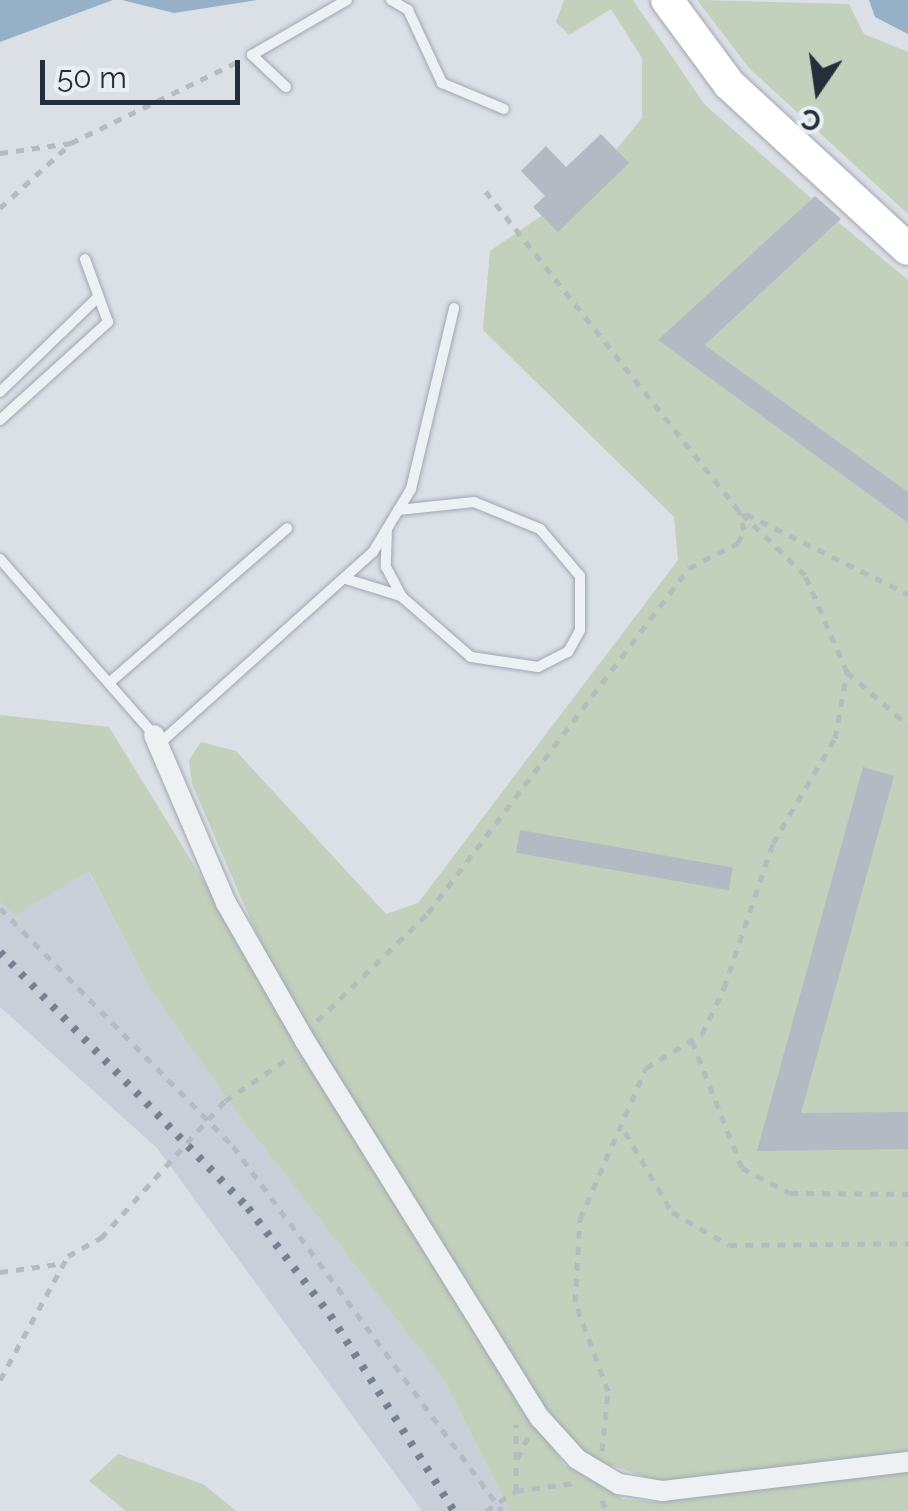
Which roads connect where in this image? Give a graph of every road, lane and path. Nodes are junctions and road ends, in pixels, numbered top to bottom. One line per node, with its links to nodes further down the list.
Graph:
1 (347, 0): 4 (lane)
2 (392, 0): 6 (lane)
3 (667, 0): 10 (main road)
4 (252, 55): 5 (lane); 7 (path)
5 (286, 87)
6 (504, 109)
7 (71, 143): 8 (path); 9 (path)
8 (0, 153)
9 (0, 208)
10 (908, 249)
11 (86, 259): 12 (lane)
12 (97, 298): 14 (lane); 15 (lane)
13 (454, 308): 16 (lane)
14 (0, 392)
15 (0, 420)
16 (398, 510): 18 (lane); 22 (lane)
17 (287, 528): 24 (lane)
18 (387, 528): 20 (lane); 22 (lane)
19 (0, 559): 24 (lane)
20 (346, 579): 22 (lane); 26 (lane)
21 (908, 594): 23 (path)
22 (402, 597)
23 (847, 672): 25 (path); 29 (path)
24 (108, 682): 26 (lane)
25 (908, 725)
26 (157, 739): 28 (street)
27 (0, 908): 30 (path)
28 (306, 1041): 30 (path); 37 (street)
29 (692, 1041): 31 (path); 32 (path)
30 (211, 1121): 34 (path); 42 (path)
31 (625, 1132): 33 (path); 39 (path)
32 (908, 1194)
33 (908, 1243)
34 (65, 1263): 35 (path); 36 (path)
35 (0, 1272)
36 (0, 1380)
37 (520, 1387): 39 (street); 40 (path)
38 (908, 1462): 39 (street)
39 (595, 1474): 40 (path)
40 (516, 1491): 42 (path)
41 (602, 1502): 45 (path)
42 (498, 1503): 43 (path); 44 (path)
43 (486, 1511)
44 (502, 1511)
45 (607, 1511)

